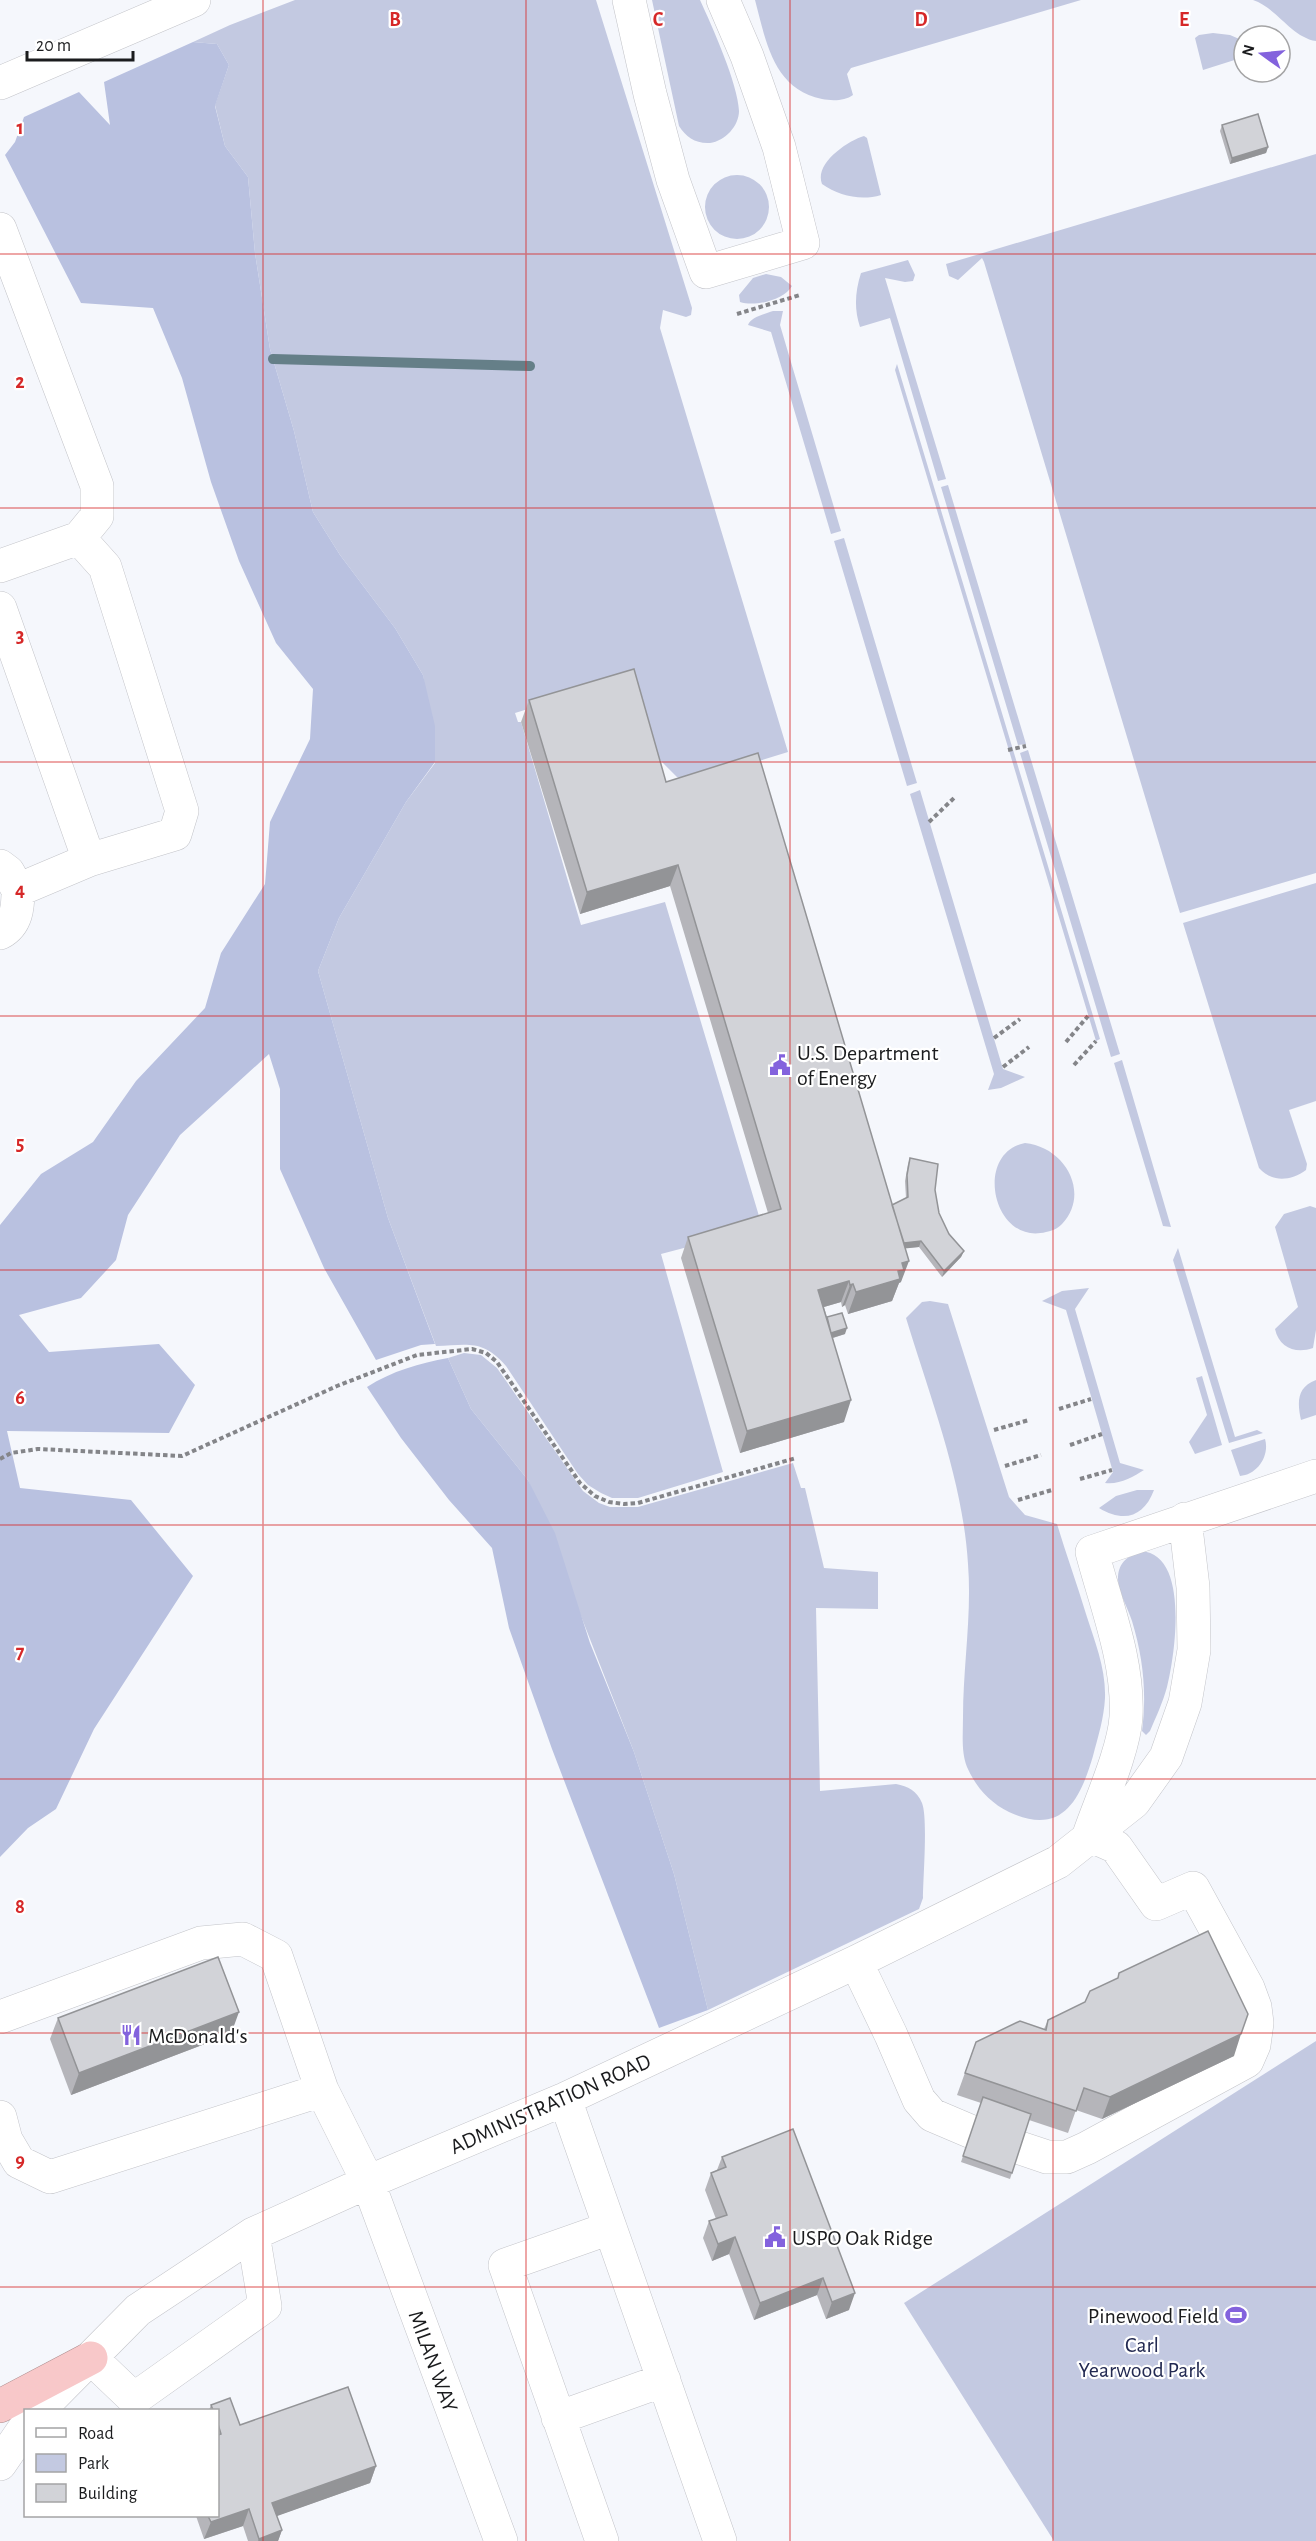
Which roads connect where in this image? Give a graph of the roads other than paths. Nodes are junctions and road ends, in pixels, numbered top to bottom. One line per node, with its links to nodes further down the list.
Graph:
1 (194, 0): 4 (street)
2 (629, 0): 3 (street)
3 (723, 0)
4 (0, 83)
5 (3, 247): 6 (street)
6 (79, 538): 7 (street); 9 (street)
7 (0, 566)
8 (0, 609): 9 (street)
9 (89, 860): 10 (street)
10 (9, 878): 11 (street)
11 (0, 933)
12 (1316, 1476): 13 (street)
13 (1185, 1519): 14 (street, ADMINISTRATION ROAD); 14 (street)
14 (1089, 1835): 15 (street, ADMINISTRATION ROAD); 15 (street)
15 (855, 1962): 18 (street, ADMINISTRATION ROAD)
16 (0, 2017): 17 (street, MILAN WAY)
17 (322, 2090): 19 (street); 20 (street, MILAN WAY)
18 (565, 2099): 20 (street, ADMINISTRATION ROAD); 21 (street)
19 (0, 2117)
20 (368, 2181): 22 (street, ADMINISTRATION ROAD); 30 (street, MILAN WAY)
21 (610, 2228): 24 (street); 27 (street)
22 (252, 2234): 23 (street, ADMINISTRATION ROAD); 23 (street)
23 (91, 2358): 25 (highway); 26 (street, ADMINISTRATION ROAD)
24 (664, 2380): 27 (street); 32 (street)
25 (0, 2406)
26 (40, 2409)
27 (558, 2418): 31 (street)
28 (24, 2429): 29 (street)
29 (0, 2464)
30 (501, 2541)
31 (602, 2541)
32 (720, 2541)

